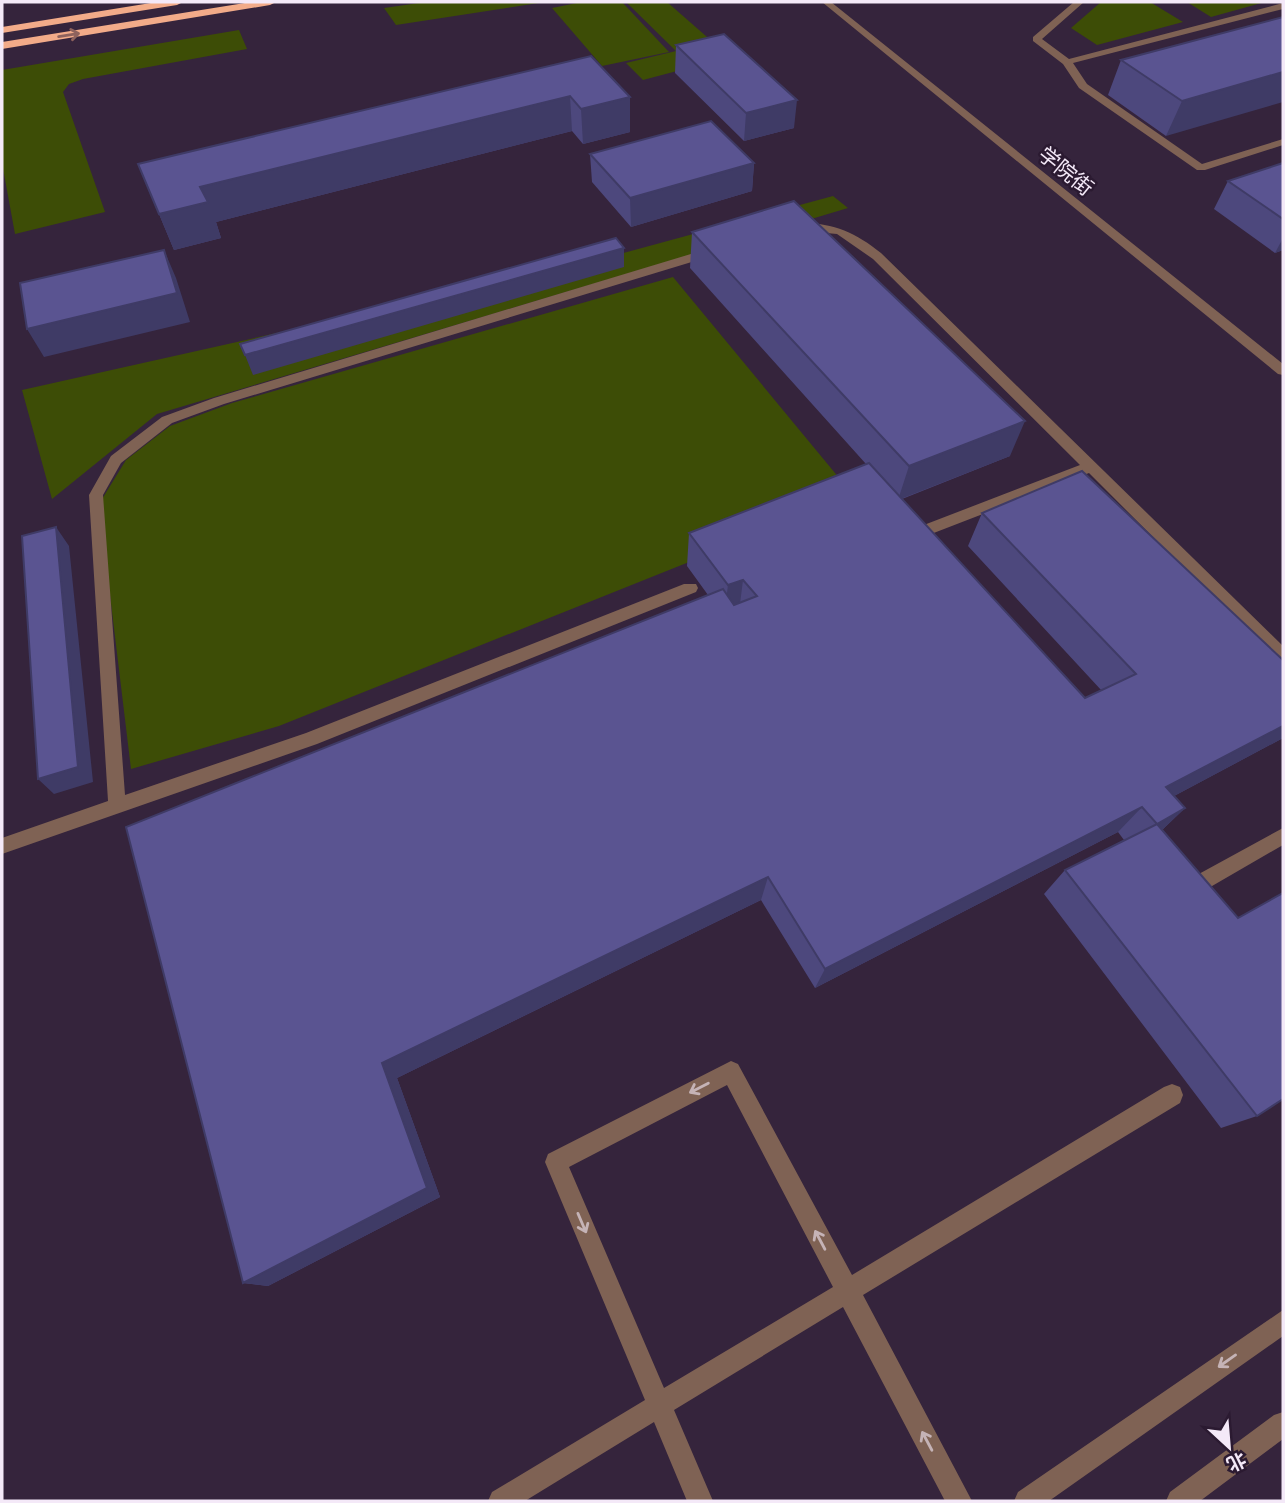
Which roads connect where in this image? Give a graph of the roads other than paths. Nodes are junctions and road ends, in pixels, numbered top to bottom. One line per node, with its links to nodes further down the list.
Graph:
1 (177, 2): 6 (highway)
2 (270, 2): 7 (highway, one-way to 2)
3 (825, 2): 12 (street, 学院街)
4 (1079, 2): 8 (street)
5 (1283, 6): 8 (street)
6 (2, 30)
7 (2, 46)
8 (1067, 62): 9 (street)
9 (1283, 142)
10 (782, 231): 13 (street)
11 (732, 246): 17 (street)
12 (1283, 371)
13 (1090, 467): 14 (street); 16 (street)
14 (904, 539)
15 (690, 588): 17 (street)
16 (1283, 656)
17 (117, 804): 19 (street)
18 (1283, 836): 20 (street)
19 (2, 846)
20 (1193, 887)
21 (1172, 1095): 22 (street)
22 (848, 1292): 24 (street); 24 (street, one-way to 24); 28 (street, one-way to 22)
23 (1283, 1322): 29 (street, one-way to 29)
24 (659, 1406): 26 (street); 27 (street)
25 (1283, 1424): 30 (street)
26 (501, 1501)
27 (700, 1501)
28 (959, 1501)
29 (1027, 1501)
30 (1179, 1501)

